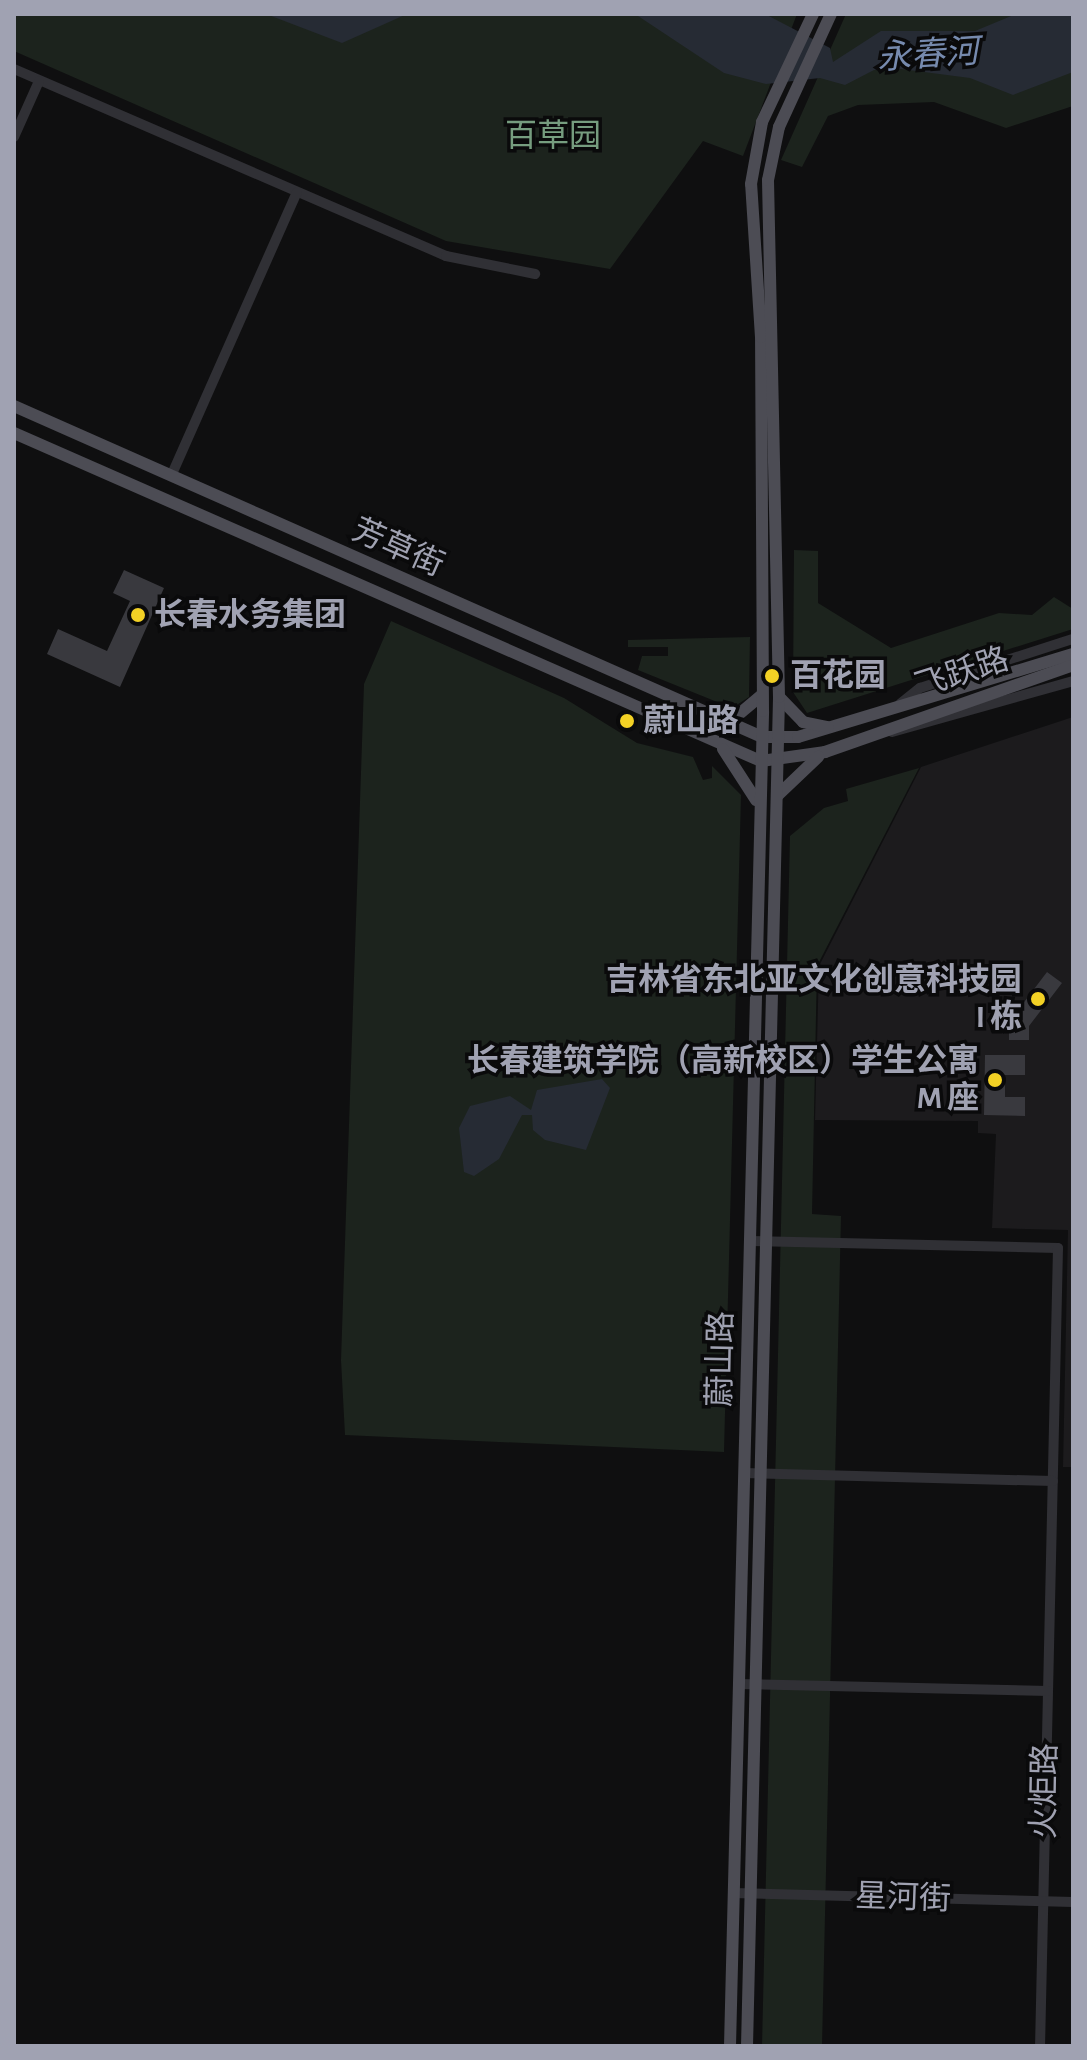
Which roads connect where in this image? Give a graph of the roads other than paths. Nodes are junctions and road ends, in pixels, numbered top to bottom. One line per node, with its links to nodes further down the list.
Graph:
1 (831, 14): 18 (main road, 蔚山路)
2 (811, 18): 17 (main road, 蔚山路)
3 (14, 69): 4 (street)
4 (39, 81): 5 (street); 6 (street)
5 (14, 137)
6 (297, 192): 7 (street); 10 (street)
7 (535, 274)
8 (14, 406): 10 (main road, 芳草街)
9 (14, 433): 16 (main road, 芳草街)
10 (172, 474): 13 (main road, 芳草街)
11 (1073, 639): 19 (street)
12 (1073, 654): 19 (main road, 飞跃路)
13 (582, 660): 16 (main road); 20 (main road, 芳草街)
14 (1073, 665): 22 (main road, 飞跃路)
15 (1073, 681): 22 (street)
16 (572, 682): 25 (main road, 芳草街)
17 (762, 695): 20 (main road); 23 (main road, 蔚山路)
18 (779, 697): 21 (main road); 24 (main road, 蔚山路)
19 (900, 704): 21 (main road, 飞跃路)
20 (711, 717): 23 (main road, 芳草街)
21 (827, 727): 24 (main road, 飞跃路)
22 (871, 736): 26 (main road, 飞跃路)
23 (762, 737): 24 (main road, 芳草街); 27 (main road, 蔚山路)
24 (779, 739): 28 (main road, 蔚山路)
25 (721, 747): 27 (main road, 芳草街); 30 (main road)
26 (825, 752): 28 (main road, 飞跃路); 29 (main road)
27 (761, 761): 28 (main road, 芳草街); 30 (main road, 蔚山路)
28 (778, 763): 29 (main road, 蔚山路)
29 (777, 796): 32 (main road, 蔚山路)
30 (759, 809): 31 (main road, 蔚山路)
31 (750, 1241): 32 (street); 33 (main road, 蔚山路)
32 (766, 1241): 34 (main road, 蔚山路); 35 (street, 火炬路)
33 (744, 1473): 34 (street); 36 (main road, 蔚山路)
34 (761, 1473): 35 (street); 37 (main road, 蔚山路)
35 (1053, 1481): 38 (street, 火炬路)
36 (738, 1684): 37 (street); 39 (main road, 蔚山路)
37 (756, 1685): 38 (street); 40 (main road, 蔚山路)
38 (1048, 1691): 41 (street, 火炬路)
39 (733, 1893): 40 (street, 星河街); 43 (main road, 蔚山路)
40 (750, 1894): 41 (street, 星河街); 44 (main road, 蔚山路)
41 (1043, 1901): 42 (street, 星河街); 45 (street, 火炬路)
42 (1073, 1902)
43 (730, 2046)
44 (747, 2046)
45 (1040, 2046)

